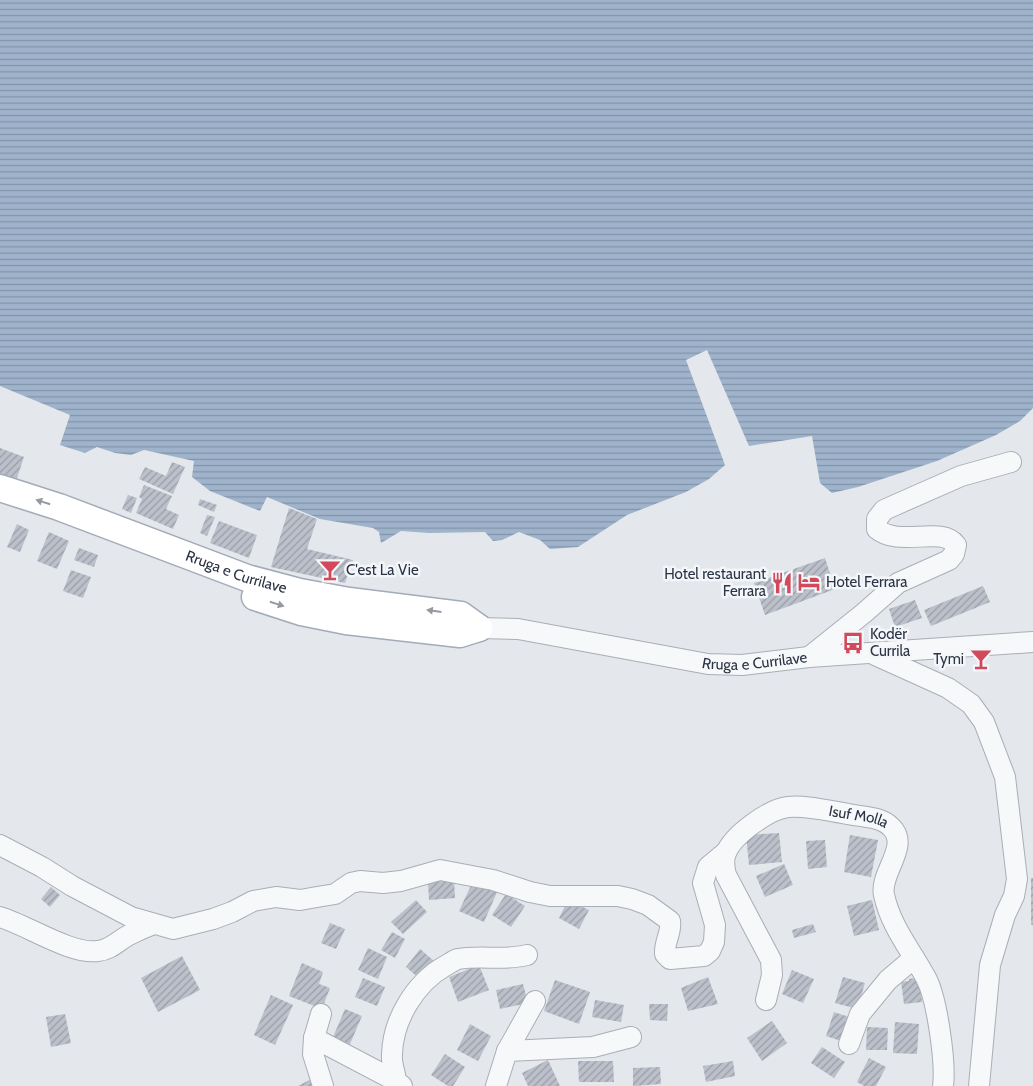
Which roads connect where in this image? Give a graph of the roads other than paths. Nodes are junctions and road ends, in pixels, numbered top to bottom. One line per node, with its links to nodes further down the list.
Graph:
1 (1011, 462): 7 (street)
2 (0, 488): 4 (main road, Rruga e Currilave, one-way to 2)
3 (0, 506): 4 (main road, Rruga e Currilave, one-way to 4)
4 (478, 628): 7 (street, Rruga e Currilave)
5 (1033, 642): 6 (street, Rruga e Currilave)
6 (871, 653): 7 (street, Rruga e Currilave); 25 (street)
7 (809, 657)
8 (0, 845): 11 (street)
9 (726, 852): 11 (street); 13 (street, Isuf Molla); 14 (street)
10 (0, 917): 11 (street)
11 (154, 924)
12 (527, 955): 21 (street)
13 (914, 958): 19 (street); 24 (street, Isuf Molla)
14 (766, 1000)
15 (535, 1001): 20 (street)
16 (321, 1014): 18 (street)
17 (631, 1037): 20 (street)
18 (314, 1038): 21 (street); 22 (street)
19 (849, 1044)
20 (507, 1051): 23 (street)
21 (399, 1083)
22 (323, 1086)
23 (496, 1086)
24 (942, 1086)
25 (979, 1086)

